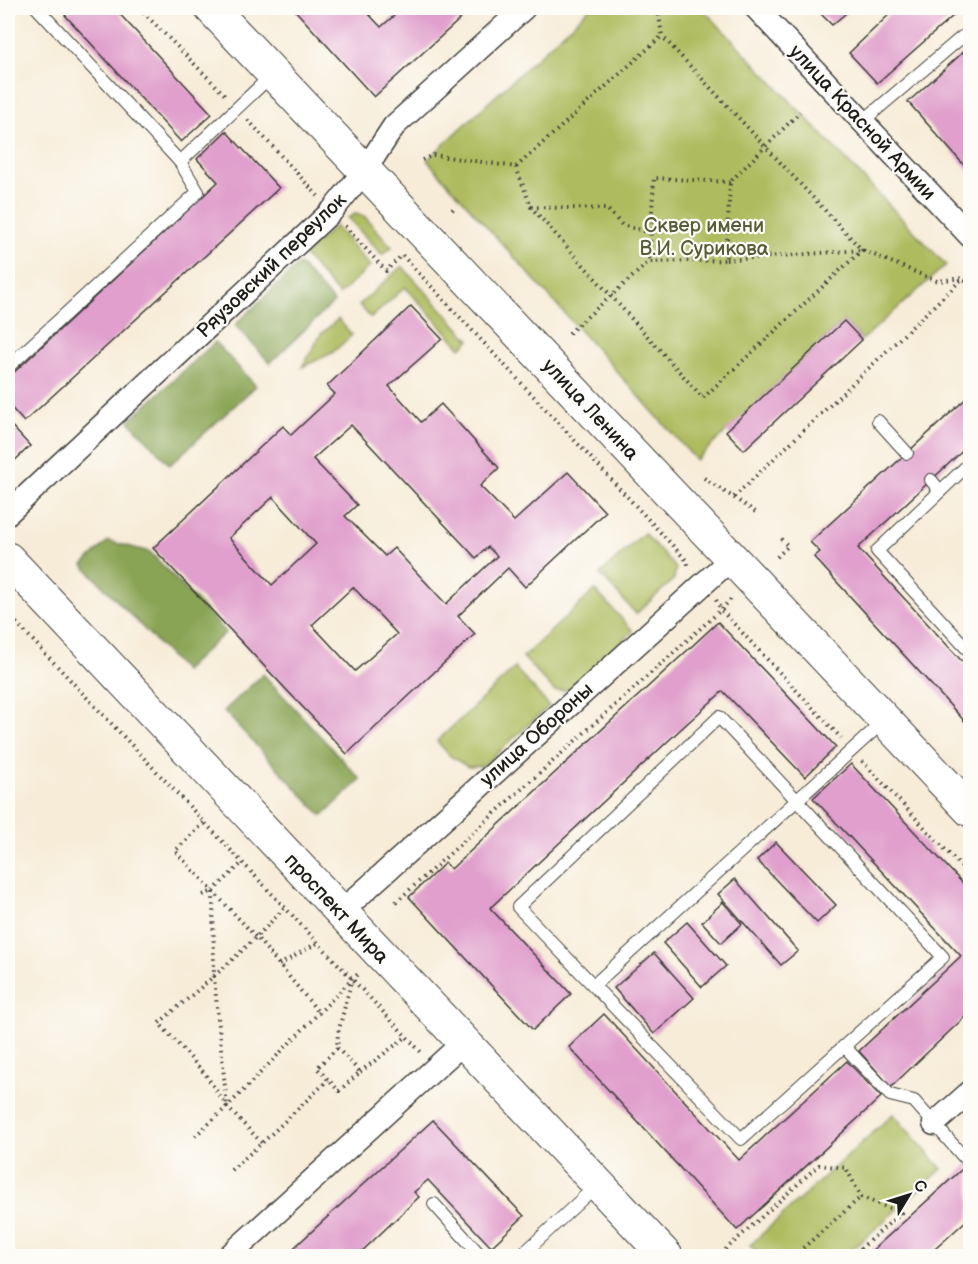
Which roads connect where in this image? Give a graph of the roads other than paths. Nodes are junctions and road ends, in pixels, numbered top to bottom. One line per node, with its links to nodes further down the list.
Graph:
1 (211, 8): 6 (main road, улица Ленина)
2 (524, 8): 9 (street, Ряузовский переулок)
3 (756, 8): 7 (street, улица Красной Армии)
4 (42, 9): 8 (lane)
5 (962, 37): 7 (lane)
6 (273, 73): 8 (lane); 9 (main road, улица Ленина)
7 (863, 121): 10 (street, улица Красной Армии)
8 (180, 162): 11 (lane)
9 (365, 170): 17 (street, Ряузовский переулок); 18 (main road, улица Ленина)
10 (970, 236)
11 (8, 367)
12 (878, 421): 13 (lane)
13 (907, 453)
14 (970, 463): 16 (lane)
15 (931, 480): 16 (lane)
16 (940, 491): 20 (lane)
17 (8, 513)
18 (732, 558): 21 (main road, улица Ленина); 24 (street, улица Обороны)
19 (8, 559): 24 (main road, проспект Мира)
20 (970, 652)
21 (885, 720): 22 (lane); 23 (main road, улица Ленина)
22 (797, 800): 25 (lane); 25 (lane); 27 (lane)
23 (970, 810)
24 (341, 912): 26 (main road, проспект Мира)
25 (594, 985): 27 (lane)
26 (464, 1042): 31 (main road, проспект Мира); 34 (street)
27 (844, 1046): 29 (lane)
28 (970, 1092): 29 (street)
29 (934, 1124): 30 (lane)
30 (969, 1163)
31 (598, 1184): 36 (lane); 37 (main road, проспект Мира)
32 (434, 1204): 35 (lane)
33 (970, 1253): 38 (lane)
34 (229, 1257)
35 (481, 1257)
36 (521, 1257)
37 (666, 1257)
38 (967, 1257)

